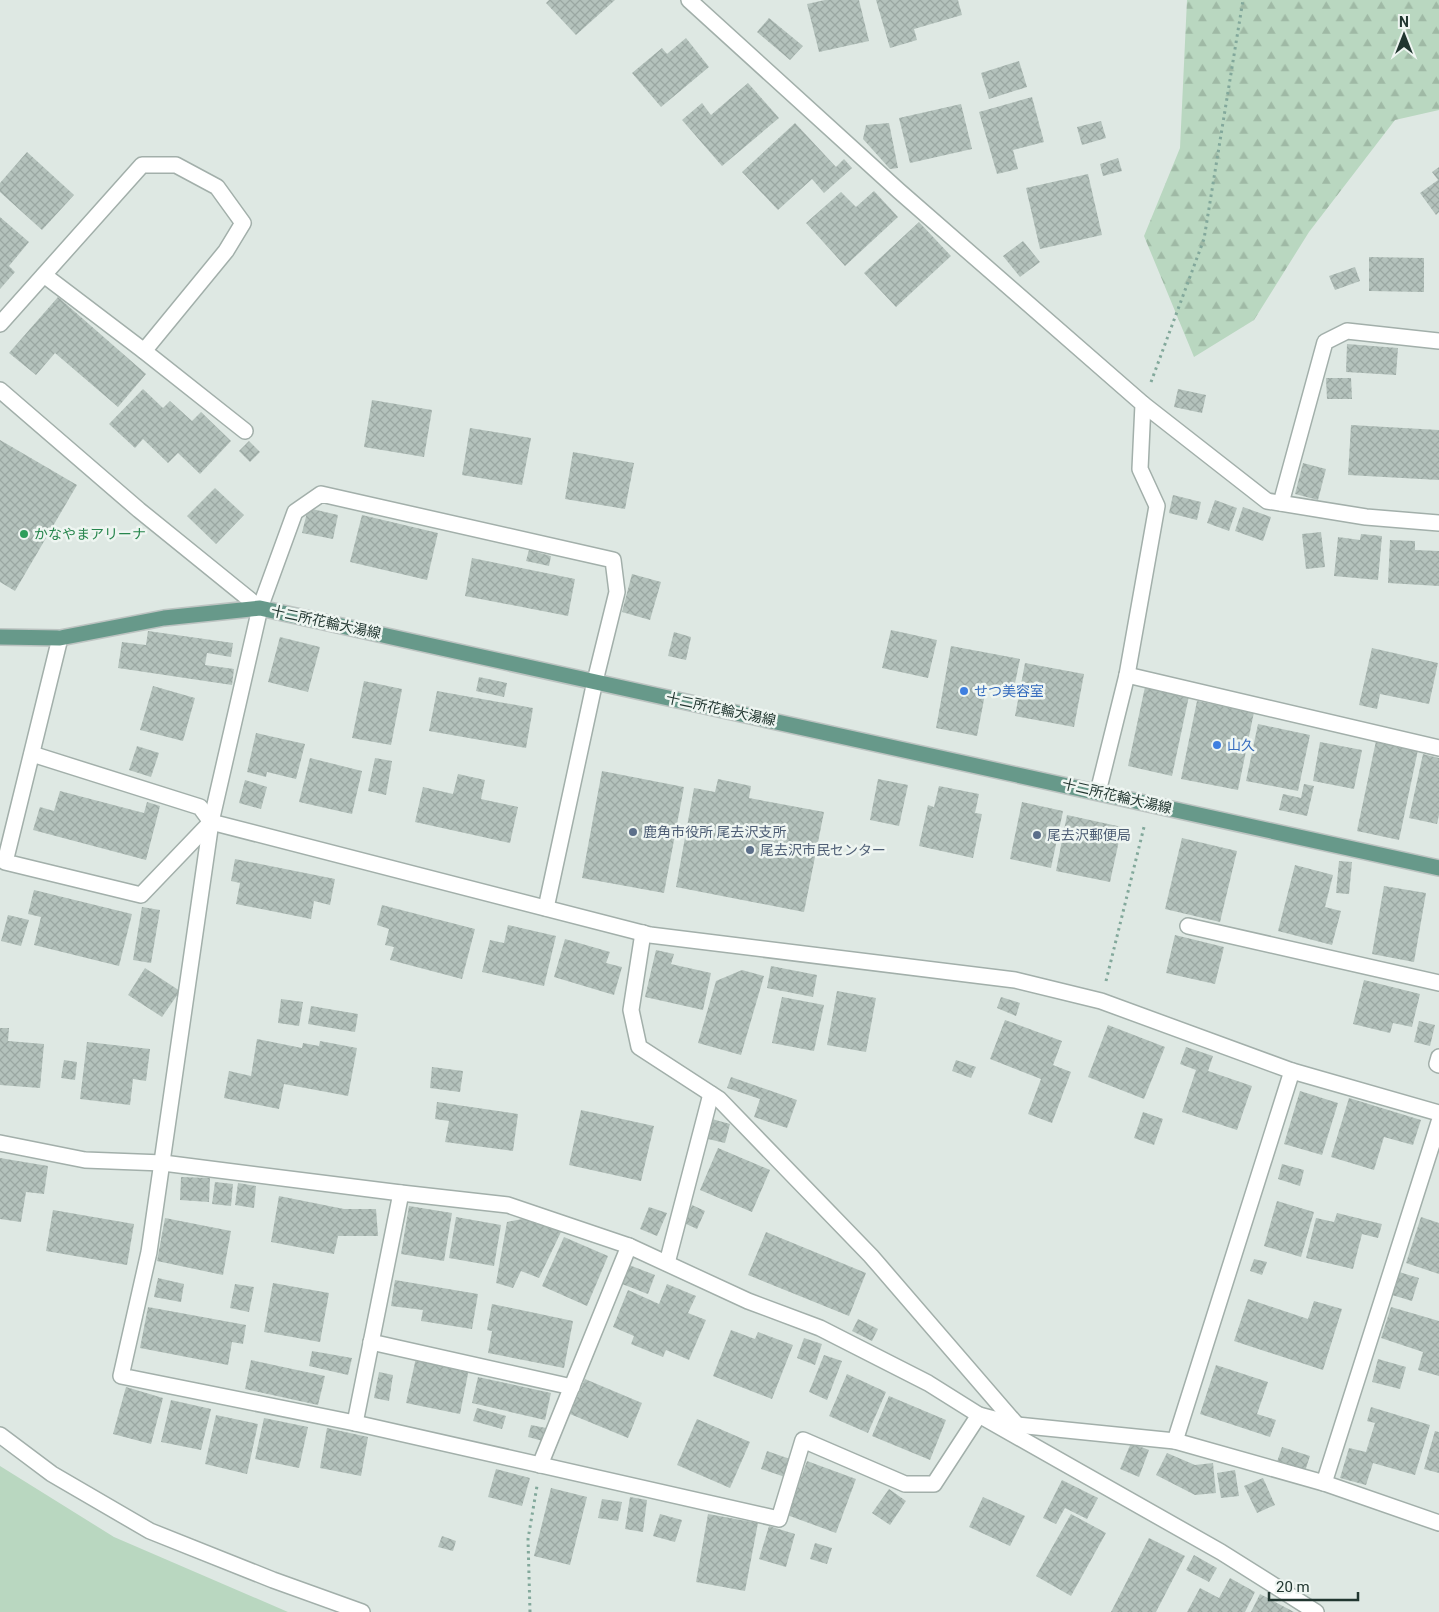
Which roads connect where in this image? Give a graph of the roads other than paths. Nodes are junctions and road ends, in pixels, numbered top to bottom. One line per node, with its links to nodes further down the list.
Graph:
1 (690, 0): 7 (street)
2 (44, 275): 3 (street); 5 (street); 5 (street)
3 (0, 324)
4 (1439, 341): 9 (street)
5 (144, 351): 8 (street)
6 (0, 390): 11 (street)
7 (1143, 404): 9 (street); 14 (street)
8 (245, 432)
9 (1281, 502): 10 (street)
10 (1439, 522)
11 (260, 608): 13 (main road, 十二所花輪大湯線); 15 (main road, 十二所花輪大湯線); 15 (street); 19 (street)
12 (0, 637): 13 (main road, 十二所花輪大湯線)
13 (60, 638): 17 (street)
14 (1127, 675): 16 (street); 18 (street)
15 (594, 681): 18 (main road, 十二所花輪大湯線); 22 (street)
16 (1439, 748)
17 (32, 754): 19 (street); 20 (street)
18 (1098, 792): 21 (main road, 十二所花輪大湯線)
19 (212, 822): 20 (street); 22 (street); 33 (street)
20 (2, 868)
21 (1439, 868)
22 (546, 908): 24 (street)
23 (1188, 926): 25 (street)
24 (643, 933): 28 (street); 29 (street)
25 (1439, 983)
26 (1439, 1057): 27 (street)
27 (1439, 1065)
28 (1292, 1072): 30 (street); 43 (street)
29 (711, 1094): 36 (street); 41 (street)
30 (1439, 1113)
31 (1439, 1122): 45 (street)
32 (0, 1143): 33 (street)
33 (163, 1163): 34 (street); 40 (street)
34 (402, 1193): 35 (street); 37 (street)
35 (630, 1246): 36 (street); 38 (street)
36 (667, 1264): 39 (street)
37 (372, 1342): 38 (street); 40 (street)
38 (572, 1387): 44 (street)
39 (979, 1415): 41 (street); 44 (street); 48 (street)
40 (355, 1423): 44 (street)
41 (1017, 1424): 43 (street)
42 (0, 1435): 47 (street)
43 (1175, 1441): 45 (street)
44 (540, 1465)
45 (1324, 1483): 46 (street)
46 (1439, 1523)
47 (362, 1612)
48 (1316, 1612)

